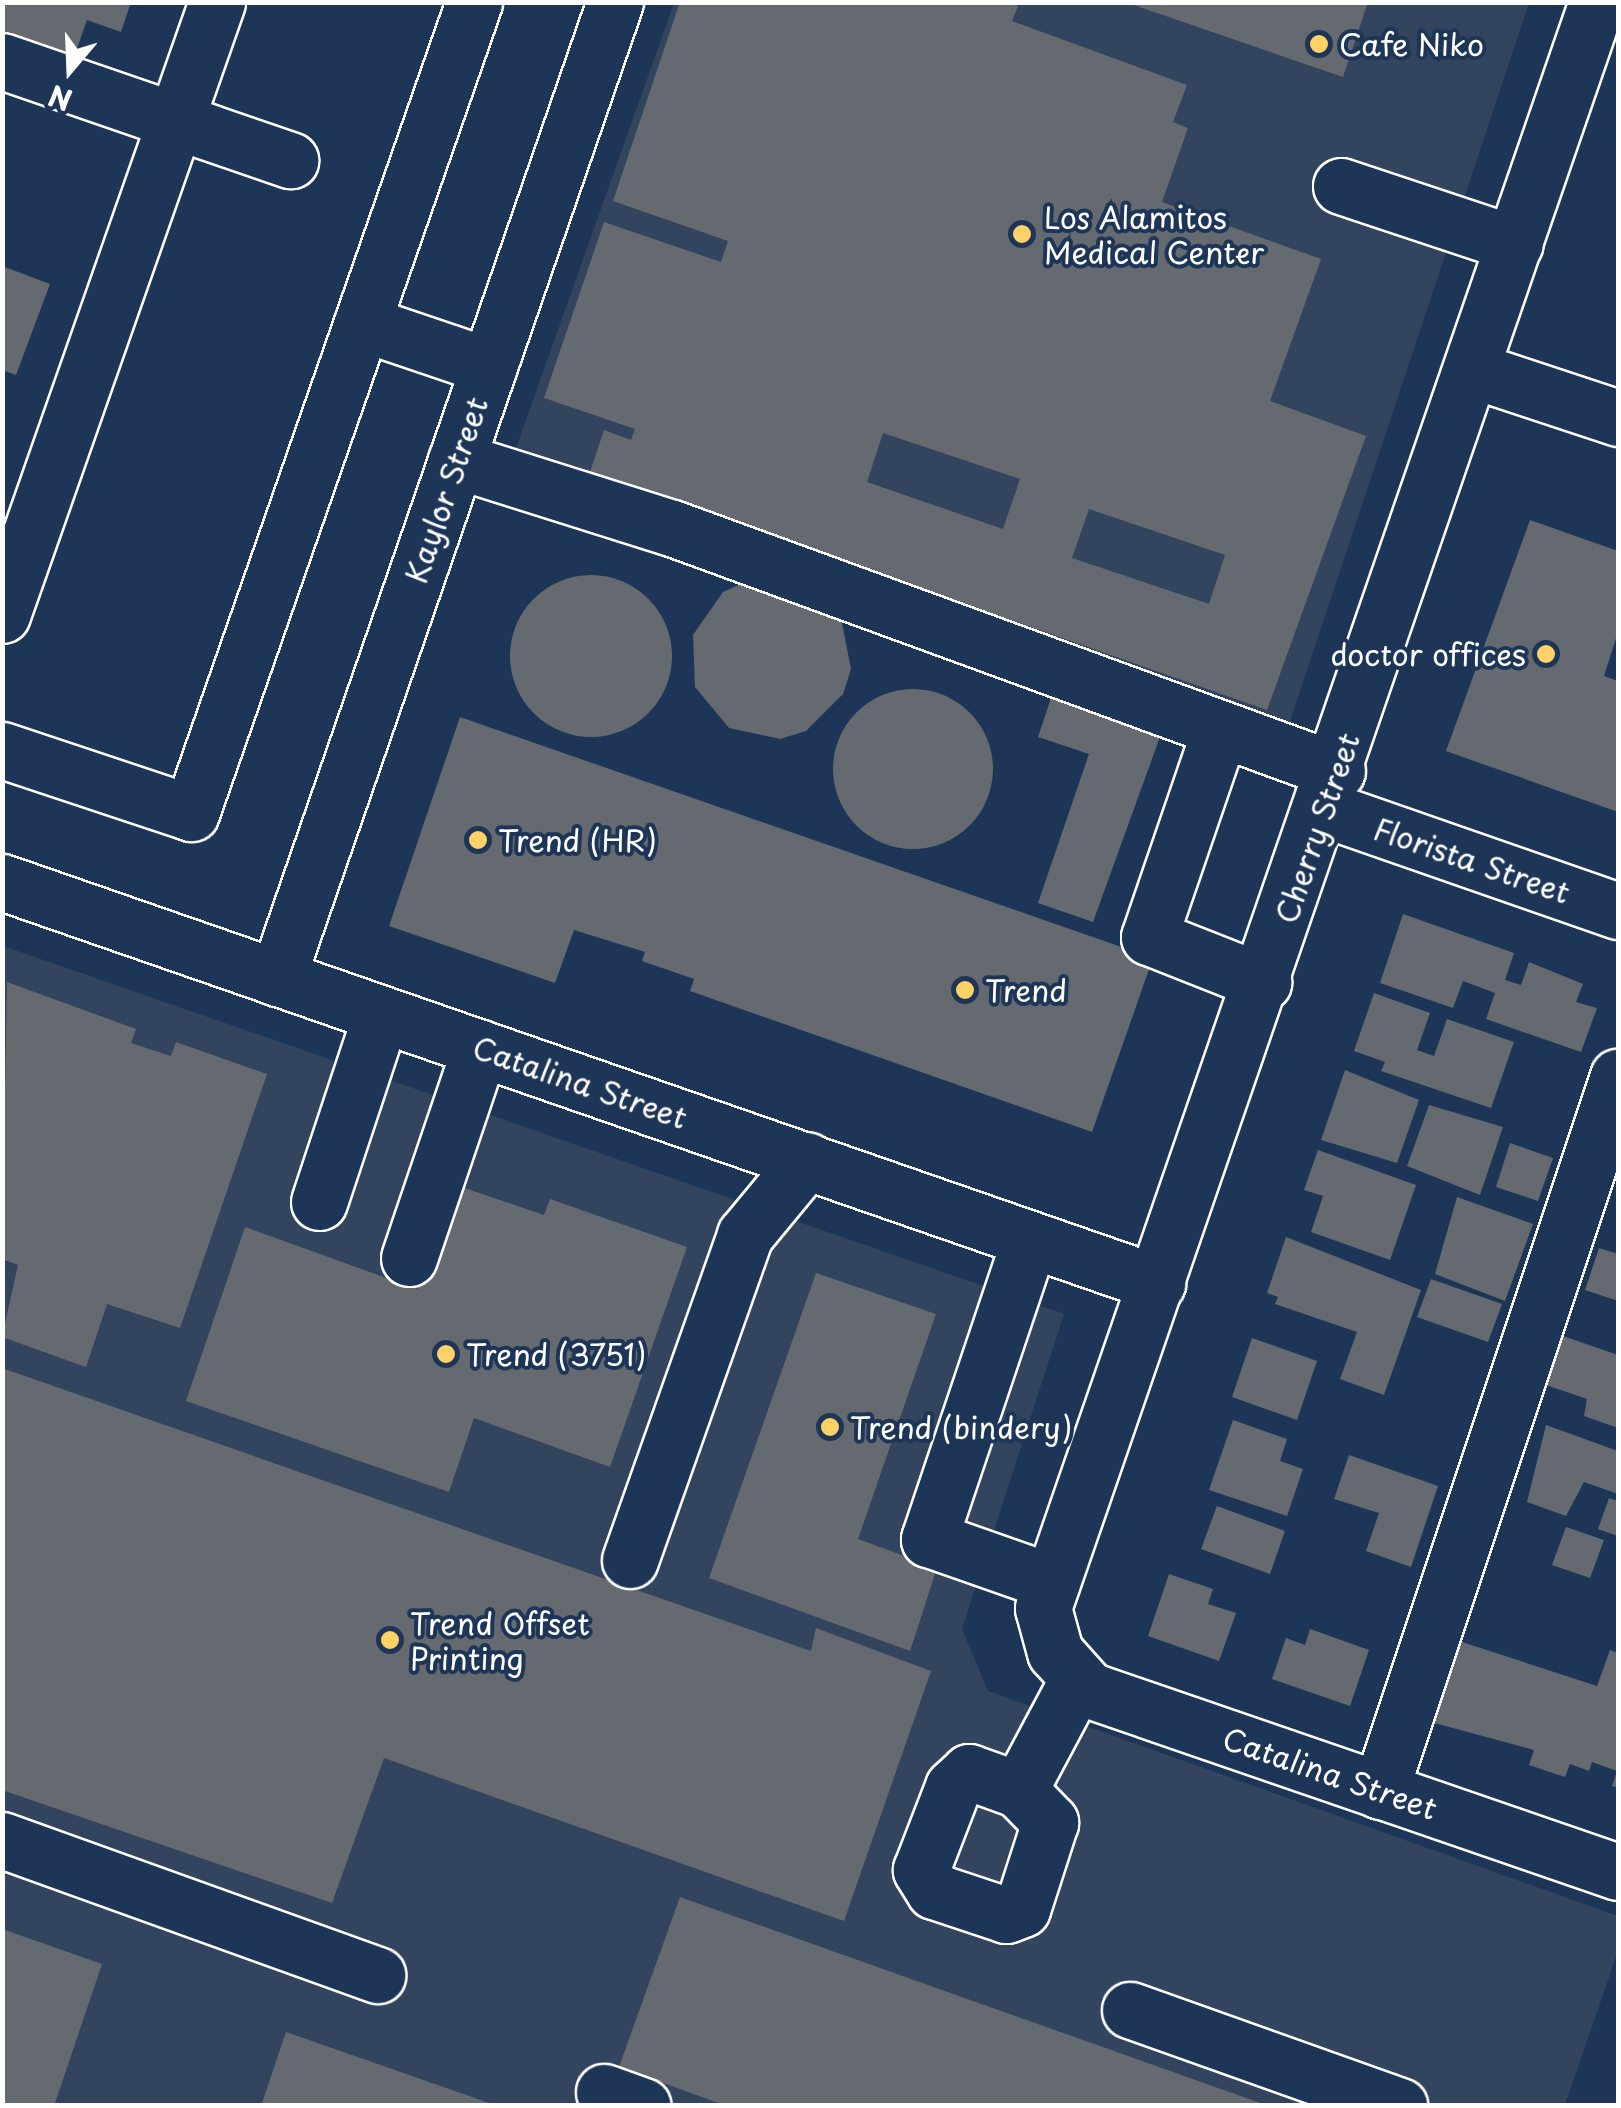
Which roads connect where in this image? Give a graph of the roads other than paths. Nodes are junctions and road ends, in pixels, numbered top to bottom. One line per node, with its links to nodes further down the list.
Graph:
1 (217, 2): 6 (street)
2 (474, 2): 10 (street)
3 (616, 2): 11 (street, Kaylor Street)
4 (1597, 2): 9 (street, Cherry Street)
5 (2, 62): 6 (street)
6 (176, 121): 7 (street); 15 (street)
7 (290, 160)
8 (1340, 186): 9 (street)
9 (1515, 244): 12 (street, Cherry Street)
10 (362, 323): 11 (street); 17 (street)
11 (489, 366): 14 (street, Kaylor Street)
12 (1473, 370): 13 (street); 18 (street, Cherry Street)
13 (1618, 418)
14 (456, 460): 16 (street, Florista Street); 21 (street, Kaylor Street)
15 (6, 594)
16 (1220, 730): 18 (street, Florista Street); 22 (street)
17 (2, 750)
18 (1331, 790): 20 (street, Florista Street); 22 (street, Cherry Street)
19 (2, 882): 21 (street, Catalina Street)
20 (1618, 911)
21 (277, 978): 23 (street, Catalina Street)
22 (1264, 982): 30 (street, Cherry Street)
23 (381, 1014): 24 (street, Catalina Street); 27 (street)
24 (480, 1048): 26 (street, Catalina Street); 29 (street)
25 (1618, 1078): 35 (street)
26 (807, 1160): 28 (street, Catalina Street); 31 (street)
27 (319, 1202)
28 (1030, 1239): 30 (street, Catalina Street); 32 (street)
29 (409, 1258)
30 (1157, 1283): 32 (street, Cherry Street)
31 (630, 1560)
32 (1052, 1582): 33 (street, Cherry Street)
33 (1067, 1666): 34 (street); 35 (street, Catalina Street)
34 (1020, 1790)
35 (1380, 1790): 37 (street, Catalina Street)
36 (2, 1840): 38 (street)
37 (1618, 1872)
38 (377, 1975)
39 (1130, 2010): 40 (street)
40 (1398, 2106)

